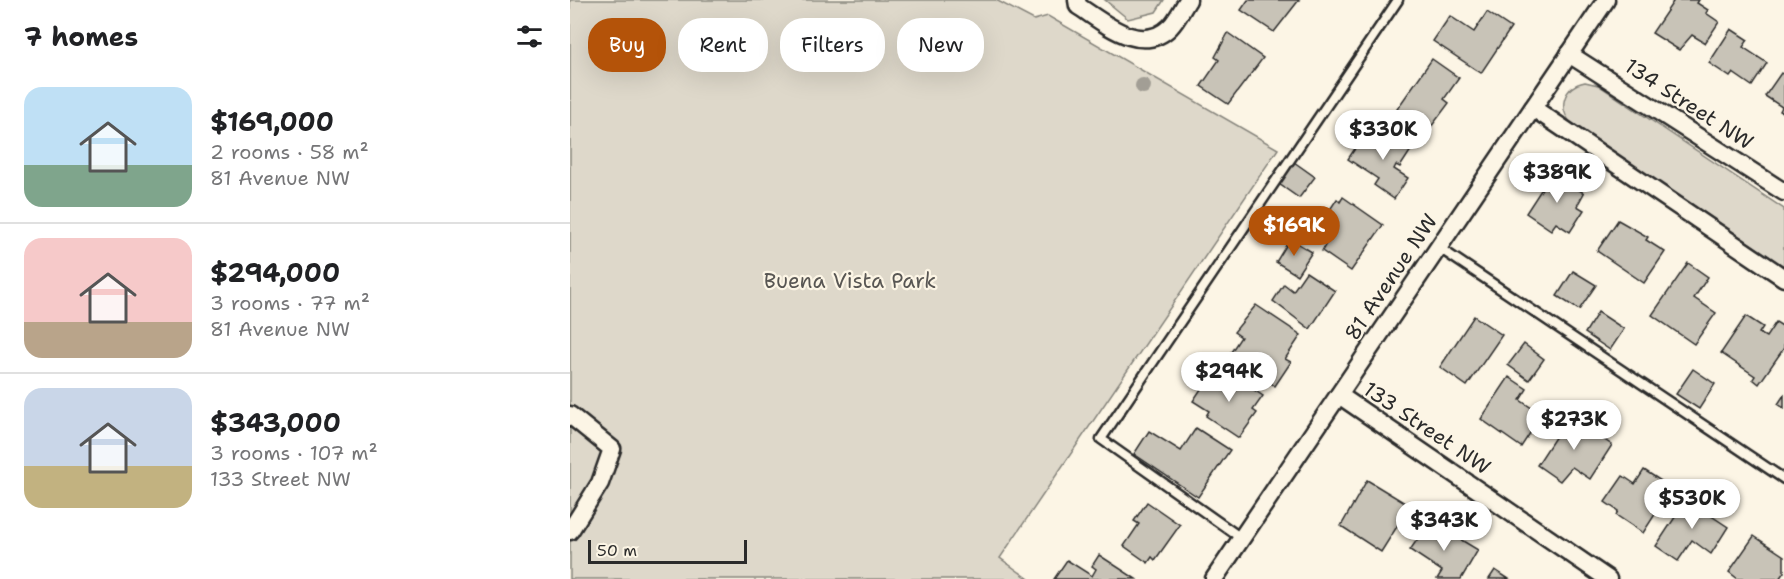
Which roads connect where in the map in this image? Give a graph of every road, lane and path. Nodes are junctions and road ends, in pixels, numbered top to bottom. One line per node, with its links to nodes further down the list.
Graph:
1 (1077, 0): 2 (street)
2 (1188, 0)
3 (1398, 0): 14 (lane)
4 (1606, 0): 5 (street, 81 Avenue NW)
5 (1569, 54): 6 (street, 81 Avenue NW); 7 (street, 134 Street NW)
6 (1533, 108): 8 (street, 81 Avenue NW); 9 (street)
7 (1784, 192)
8 (1438, 247): 10 (street, 81 Avenue NW); 12 (lane)
9 (1784, 278)
10 (1339, 395): 14 (street, 81 Avenue NW); 16 (street, 133 Street NW)
11 (570, 415): 13 (street)
12 (1784, 479)
13 (570, 531)
14 (1241, 538): 15 (street, 81 Avenue NW)
15 (1214, 579)
16 (1608, 579)

